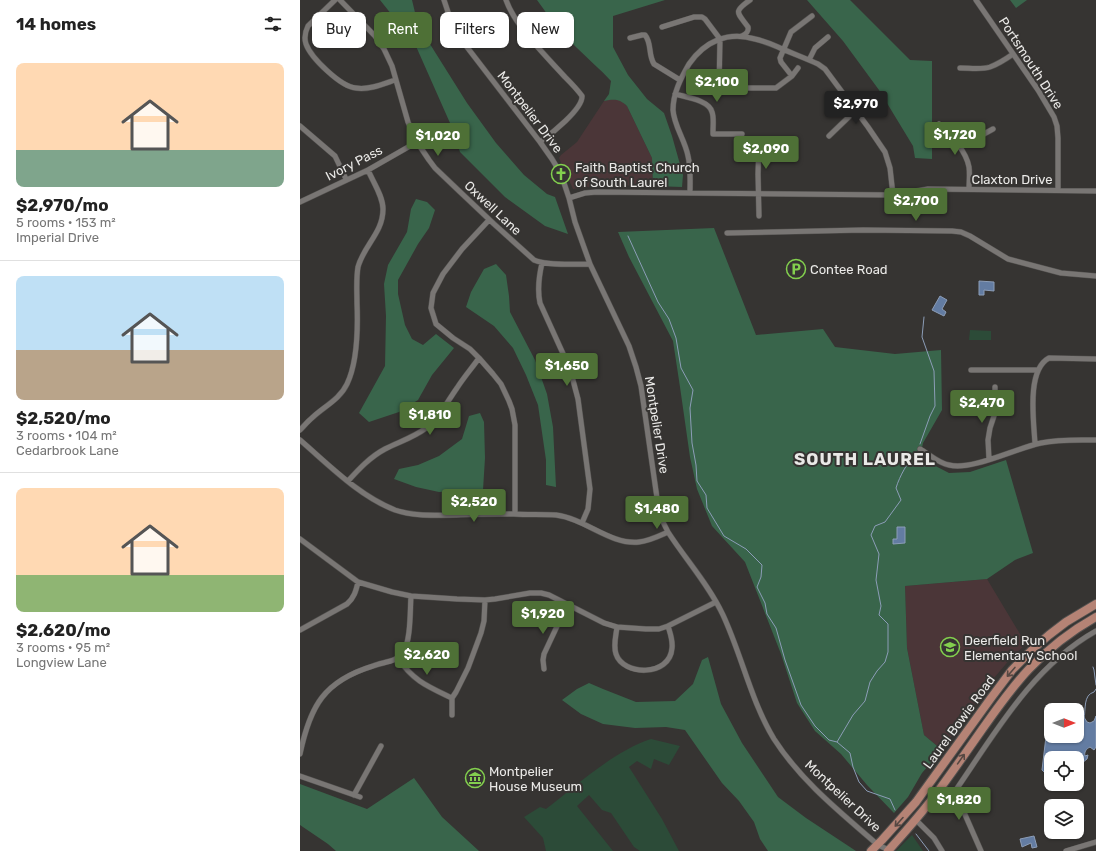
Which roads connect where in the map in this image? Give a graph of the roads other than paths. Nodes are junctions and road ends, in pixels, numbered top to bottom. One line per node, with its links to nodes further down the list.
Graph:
1 (335, 0): 19 (street)
2 (340, 0): 19 (street, Oxwell Lane)
3 (444, 0): 32 (street, Montpelier Drive)
4 (506, 0): 32 (street)
5 (750, 0): 9 (street)
6 (976, 0): 14 (street, Portsmouth Drive)
7 (812, 16): 13 (street)
8 (662, 27): 12 (street)
9 (742, 36): 12 (street); 13 (street)
10 (828, 37): 15 (street)
11 (630, 38): 20 (street)
12 (720, 39): 20 (street); 21 (street)
13 (783, 49): 15 (street); 18 (street)
14 (1013, 54): 17 (street); 37 (street, Portsmouth Drive)
15 (809, 60): 24 (street)
16 (798, 68): 18 (street)
17 (960, 68)
18 (792, 76): 22 (street)
19 (395, 80): 31 (street, Oxwell Lane)
20 (680, 80): 23 (street)
21 (719, 88)
22 (744, 88)
23 (675, 94): 28 (street); 39 (street)
24 (856, 110): 29 (street); 41 (street)
25 (939, 124): 33 (street)
26 (300, 126): 35 (street)
27 (994, 129): 33 (street)
28 (742, 134)
29 (829, 136)
30 (791, 139): 40 (street)
31 (417, 142): 34 (street, Ivory Pass); 45 (street, Oxwell Lane)
32 (540, 142): 42 (street, Montpelier Drive)
33 (960, 147): 36 (street)
34 (368, 170): 35 (street, Ivory Pass); 55 (street)
35 (346, 179): 43 (street, Ivory Pass)
36 (969, 189): 37 (street, Claxton Drive); 41 (street, Claxton Drive)
37 (1058, 190): 38 (street, Claxton Drive)
38 (1096, 191)
39 (690, 193): 40 (street, Claxton Drive); 42 (street, Claxton Drive)
40 (759, 194): 41 (street, Claxton Drive); 44 (street)
41 (893, 195)
42 (569, 198): 48 (street, Montpelier Drive)
43 (300, 202)
44 (760, 216)
45 (489, 220): 47 (street, Oxwell Lane); 50 (street)
46 (727, 233): 49 (street)
47 (542, 263): 48 (street, Oxwell Lane); 63 (street)
48 (590, 264): 64 (street, Montpelier Drive)
49 (1096, 276)
50 (479, 358): 61 (street); 62 (street)
51 (1096, 359): 53 (street)
52 (971, 370): 53 (street)
53 (1038, 370): 58 (street)
54 (995, 387): 60 (street)
55 (300, 430)
56 (300, 440): 61 (street)
57 (1096, 440): 58 (street)
58 (1035, 444): 60 (street)
59 (920, 449): 60 (street)
60 (989, 459)
61 (348, 481): 62 (street)
62 (515, 514): 63 (street)
63 (582, 523): 64 (street)
64 (668, 532): 69 (street, Montpelier Drive)
65 (301, 542): 66 (street)
66 (358, 582): 67 (street); 75 (street)
67 (411, 596): 68 (street); 77 (street)
68 (484, 600): 71 (street); 79 (street)
69 (716, 602): 73 (street); 92 (street, Montpelier Drive)
70 (1096, 604): 83 (main road, Laurel Bowie Road, one-way to 83)
71 (567, 605): 74 (street); 78 (street)
72 (1096, 617): 81 (main road, Laurel Bowie Road)
73 (668, 626): 74 (street); 74 (street)
74 (617, 627)
75 (300, 630)
76 (1096, 631): 89 (street)
77 (398, 658): 79 (street); 84 (street)
78 (544, 669)
79 (452, 698): 80 (street)
80 (452, 715)
81 (989, 720): 83 (main road); 86 (main road, Laurel Bowie Road, one-way to 81)
82 (381, 746): 87 (street)
83 (955, 746): 92 (main road, Laurel Bowie Road, one-way to 92)
84 (300, 754)
85 (300, 776): 87 (street)
86 (938, 791): 89 (street); 90 (main road, Laurel Bowie Road)
87 (354, 795): 88 (street)
88 (360, 797)
89 (950, 797): 96 (street)
90 (916, 820): 94 (main road, Laurel Bowie Road); 95 (street)
91 (1096, 842): 97 (street)
92 (878, 845): 93 (main road, Laurel Bowie Road); 94 (street, Montpelier Drive)
93 (871, 851)
94 (888, 851)
95 (942, 851)
96 (981, 851)
97 (1066, 851)

